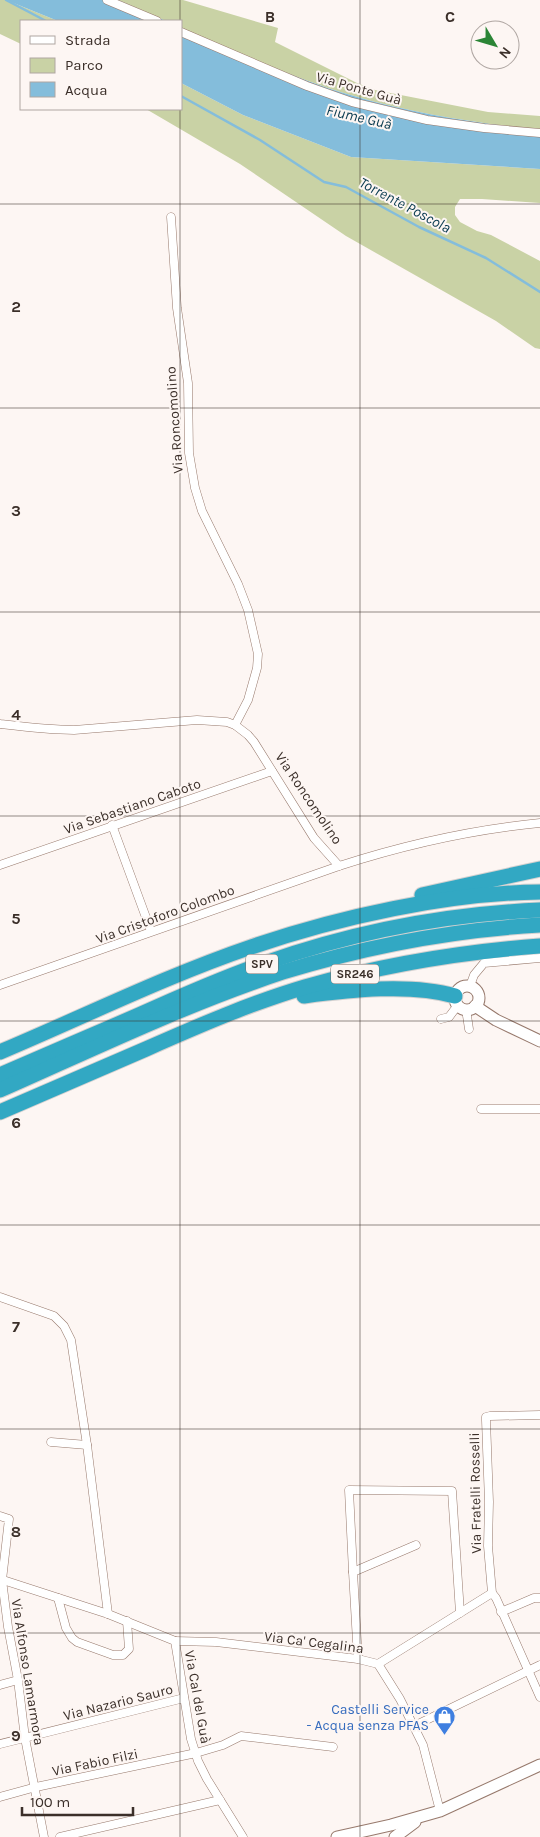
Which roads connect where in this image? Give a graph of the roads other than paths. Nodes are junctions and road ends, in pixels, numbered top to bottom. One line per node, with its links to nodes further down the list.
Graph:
1 (108, 0): 2 (street)
2 (154, 20)
3 (182, 32): 4 (street, Via Ponte Guà)
4 (540, 133)
5 (171, 217): 7 (street, Via Roncomolino)
6 (0, 724): 7 (street)
7 (235, 725): 8 (street, Via Roncomolino)
8 (272, 771): 10 (street, Via Sebastiano Caboto); 12 (street, Via Roncomolino)
9 (540, 823): 12 (street, Via Cristoforo Colombo)
10 (112, 825): 11 (street, Via Sebastiano Caboto); 17 (street)
11 (0, 865)
12 (339, 866): 17 (street, Via Cristoforo Colombo)
13 (540, 869): 19 (highway)
14 (540, 892): 19 (highway)
15 (540, 910): 29 (highway, SPV)
16 (540, 925): 30 (highway, SPV)
17 (151, 931): 21 (street, Via Cristoforo Colombo)
18 (540, 946): 26 (highway, SR246)
19 (251, 947): 28 (highway)
20 (540, 958): 22 (street)
21 (0, 985)
22 (470, 986): 23 (main road); 23 (main road)
23 (464, 1004): 24 (street); 25 (street); 26 (highway); 27 (main road)
24 (441, 1019)
25 (470, 1029)
26 (179, 1035): 33 (highway, SR246)
27 (540, 1041)
28 (0, 1052)
29 (0, 1076)
30 (0, 1090)
31 (481, 1109): 32 (street)
32 (540, 1109)
33 (0, 1112)
34 (0, 1297): 37 (street)
35 (540, 1415): 42 (street, Via Fratelli Rosselli)
36 (52, 1442): 37 (street)
37 (87, 1445): 47 (street)
38 (0, 1516): 41 (street, Via Alfonso Lamarmora)
39 (416, 1545): 40 (street)
40 (353, 1572): 46 (street); 51 (street)
41 (1, 1580): 43 (street, Via Cal del Guà); 49 (street, Via Alfonso Lamarmora)
42 (492, 1593): 45 (street); 46 (street)
43 (58, 1598): 47 (street, Via Cal del Guà); 48 (street)
44 (540, 1598): 45 (street)
45 (501, 1612): 54 (street)
46 (460, 1613): 52 (street)
47 (108, 1614): 48 (street, Via Cal del Guà)
48 (127, 1621): 50 (street, Via Cal del Guà)
49 (4, 1628): 55 (street, Via Alfonso Lamarmora)
50 (175, 1641): 51 (street, Via Ca' Cegalina); 58 (street, Via Cal del Guà)
51 (358, 1660): 52 (street, Via Ca' Cegalina)
52 (378, 1664): 59 (street, Via Ca' Cegalina)
53 (540, 1665): 54 (street)
54 (529, 1670): 57 (street); 59 (street)
55 (18, 1680): 56 (street); 60 (street, Via Alfonso Lamarmora)
56 (0, 1685)
57 (540, 1697)
58 (184, 1698): 60 (street, Via Nazario Sauro); 63 (street, Via Cal del Guà)
59 (414, 1726): 68 (street, Via Ca' Cegalina)
60 (25, 1738): 61 (street, Via Nazario Sauro); 65 (street, Via Alfonso Lamarmora)
61 (0, 1744)
62 (333, 1747): 63 (street, Via Fabio Filzi)
63 (196, 1753): 65 (street, Via Fabio Filzi); 67 (street, Via Cal del Guà)
64 (540, 1765): 68 (main road)
65 (36, 1788): 66 (street, Via Fabio Filzi); 71 (street, Via Alfonso Lamarmora)
66 (0, 1797)
67 (220, 1800): 72 (street); 73 (street, Via Cal del Guà)
68 (440, 1811): 69 (main road)
69 (424, 1816): 70 (main road); 74 (main road)
70 (401, 1835)
71 (44, 1837)
72 (60, 1837)
73 (243, 1837)
74 (337, 1837)

